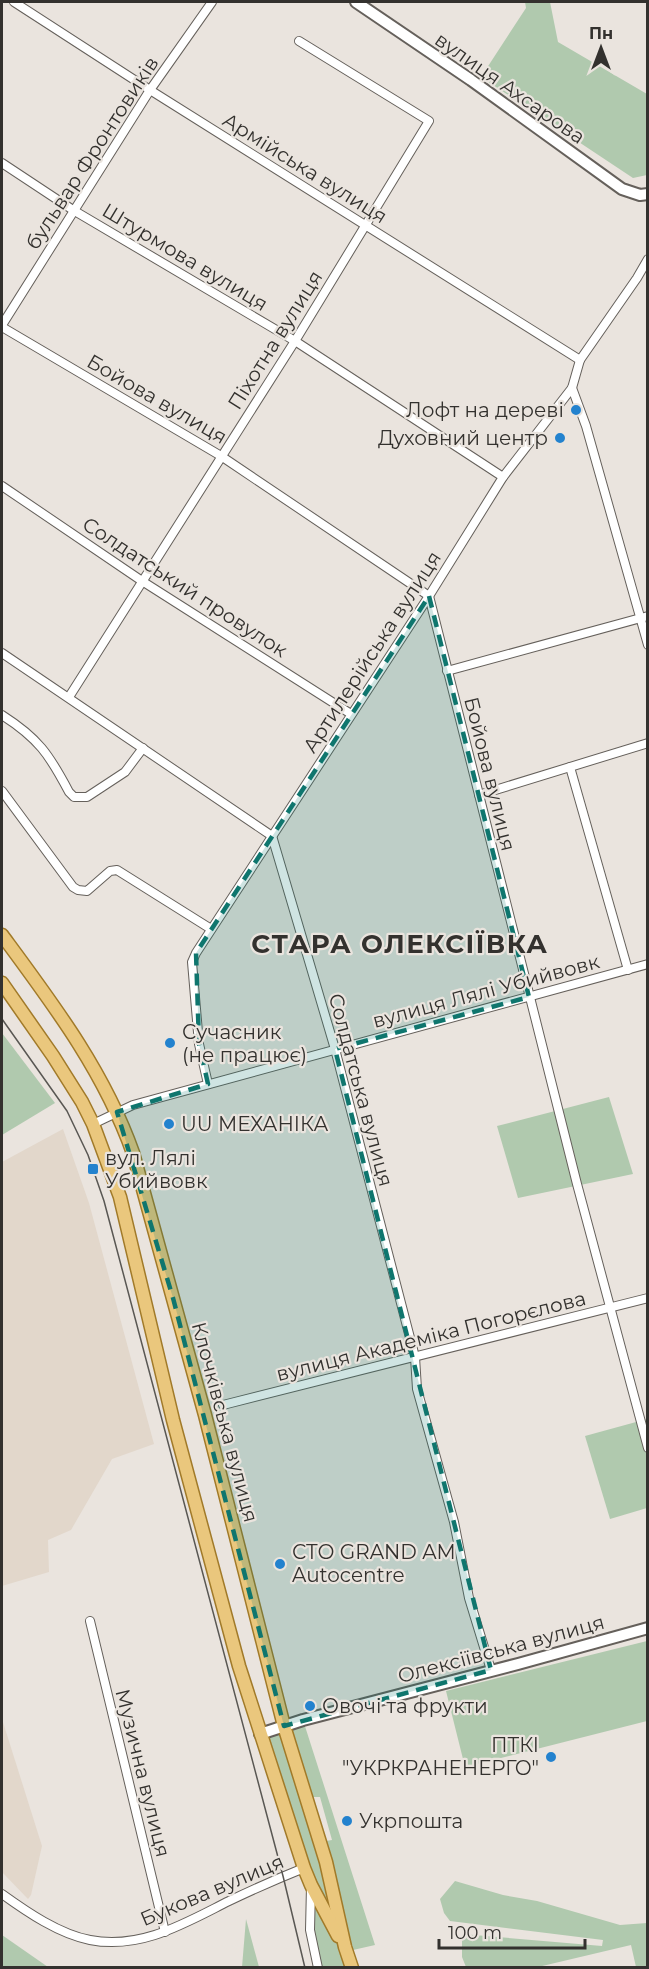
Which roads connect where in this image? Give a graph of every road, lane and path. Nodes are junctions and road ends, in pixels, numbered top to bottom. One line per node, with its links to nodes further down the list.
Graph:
1 (14, 2): 5 (street, Армійська вулиця)
2 (212, 2): 5 (street, бульвар Фронтовиків)
3 (356, 2): 7 (street, вулиця Ахсарова)
4 (299, 41): 9 (street, Піхотна вулиця)
5 (150, 90): 8 (street, бульвар Фронтовиків); 9 (street, Армійська вулиця)
6 (2, 163): 8 (street, Штурмова вулиця)
7 (648, 194)
8 (73, 210): 11 (street, бульвар Фронтовиків); 12 (street, Штурмова вулиця)
9 (366, 225): 12 (street, Піхотна вулиця); 13 (street, Армійська вулиця)
10 (648, 259): 13 (street, Артилерійська вулиця)
11 (2, 326): 15 (street, Бойова вулиця)
12 (295, 341): 15 (street, Піхотна вулиця); 16 (street, Штурмова вулиця)
13 (580, 360): 14 (street, Артилерійська вулиця)
14 (572, 388): 16 (street, Артилерійська вулиця); 20 (street)
15 (221, 456): 18 (street, Піхотна вулиця); 19 (street, Бойова вулиця)
16 (503, 477): 19 (street, Артилерійська вулиця)
17 (2, 486): 18 (street, Солдатський провулок)
18 (142, 581): 24 (street, Піхотна вулиця); 25 (street, Солдатський провулок)
19 (429, 596): 23 (street, Бойова вулиця); 25 (street, Артилерійська вулиця)
20 (644, 617): 21 (street); 23 (street)
21 (648, 645)
22 (2, 654): 24 (street)
23 (447, 671): 31 (street, Бойова вулиця)
24 (69, 697): 28 (street)
25 (351, 714): 32 (street, Артилерійська вулиця)
26 (2, 715): 28 (street)
27 (648, 743): 29 (street)
28 (143, 748): 32 (street)
29 (570, 767): 31 (street); 36 (street)
30 (2, 791): 33 (street)
31 (479, 795): 38 (street, Бойова вулиця)
32 (272, 836): 33 (street, Артилерійська вулиця); 39 (street, Солдатська вулиця)
33 (211, 929): 40 (street, Артилерійська вулиця)
34 (2, 935): 41 (main road, Клочківська вулиця)
35 (648, 964): 36 (street, вулиця Лялі Убийвовк)
36 (628, 970): 38 (street, вулиця Лялі Убийвовк)
37 (2, 983): 42 (main road, Клочківська вулиця)
38 (529, 997): 39 (street, вулиця Лялі Убийвовк); 44 (street, Бойова вулиця)
39 (335, 1049): 40 (street, вулиця Лялі Убийвовк); 45 (street, Солдатська вулиця)
40 (208, 1084): 41 (street, вулиця Лялі Убийвовк)
41 (117, 1112): 42 (street, вулиця Лялі Убийвовк); 51 (main road, Клочківська вулиця)
42 (93, 1124): 52 (main road, Клочківська вулиця)
43 (648, 1298): 44 (street, вулиця Академіка Погорєлова)
44 (610, 1308): 45 (street, вулиця Академіка Погорєлова); 47 (street, Бойова вулиця)
45 (415, 1357): 46 (street, вулиця Академіка Погорєлова); 50 (street, Солдатська вулиця)
46 (223, 1405)
47 (648, 1448)
48 (90, 1621): 56 (street, Музична вулиця)
49 (648, 1628): 50 (street, Олексіївська вулиця)
50 (491, 1670): 51 (street, Олексіївська вулиця)
51 (284, 1726): 52 (street, Олексіївська вулиця); 57 (main road, Клочківська вулиця)
52 (260, 1734): 53 (main road, Клочківська вулиця)
53 (304, 1868): 54 (main road, Клочківська вулиця); 56 (street, Букова вулиця)
54 (311, 1885): 57 (main road, Клочківська вулиця); 58 (street, Клочківська вулиця)
55 (2, 1894): 56 (street, Букова вулиця)
56 (165, 1932)
57 (345, 1947): 59 (main road, Клочківська вулиця)
58 (318, 1968)
59 (352, 1968)

